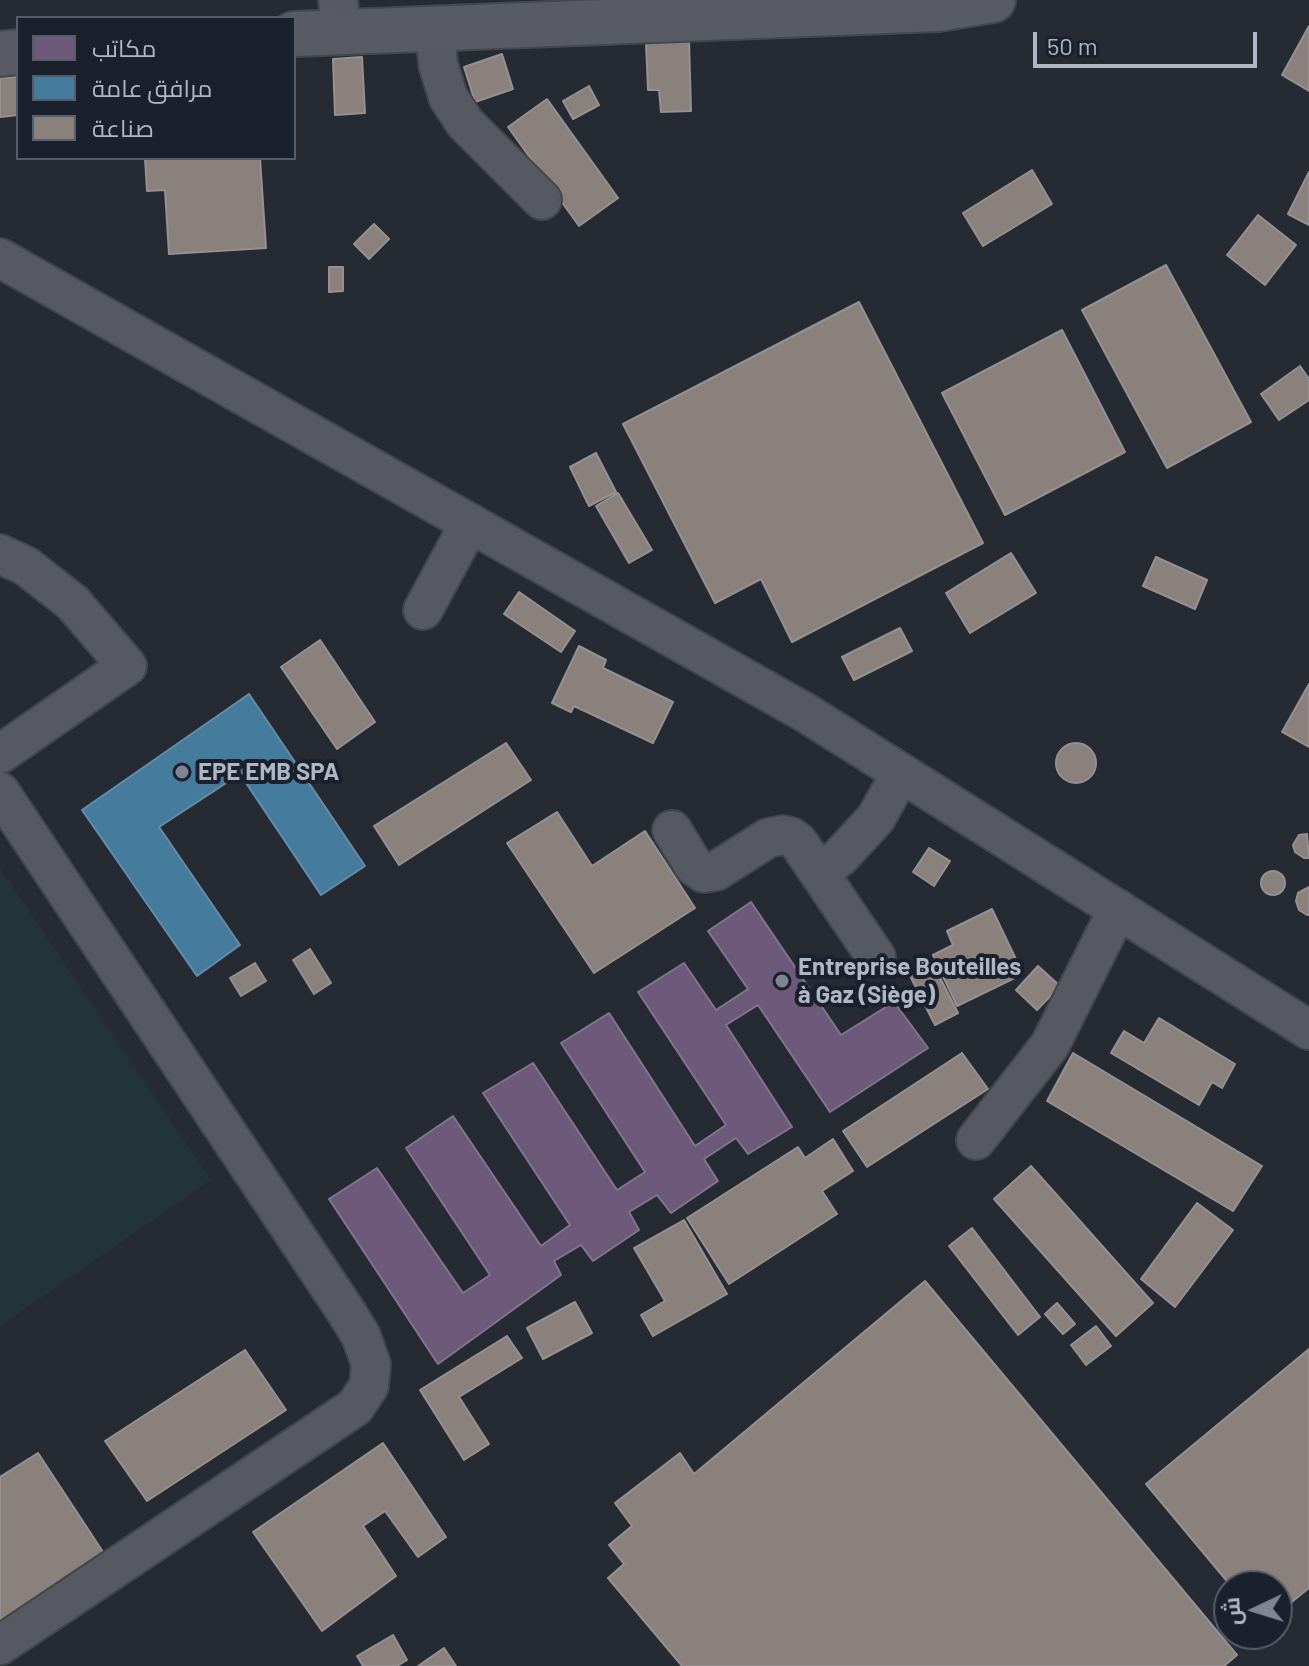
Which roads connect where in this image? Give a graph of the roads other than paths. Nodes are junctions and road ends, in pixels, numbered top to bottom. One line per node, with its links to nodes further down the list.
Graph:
1 (993, 0): 2 (main road)
2 (937, 5): 4 (main road)
3 (340, 16): 4 (main road); 5 (main road)
4 (435, 28): 6 (street)
5 (296, 33)
6 (542, 200)
7 (0, 258): 8 (street)
8 (470, 523): 10 (street); 12 (street)
9 (0, 554): 11 (street)
10 (423, 610)
11 (0, 754)
12 (901, 773): 15 (street); 16 (street)
13 (0, 792): 20 (street)
14 (672, 830): 15 (street)
15 (819, 873): 17 (street)
16 (1118, 909): 18 (street); 19 (street)
17 (876, 957)
18 (1309, 1030)
19 (976, 1140)
20 (0, 1645)

